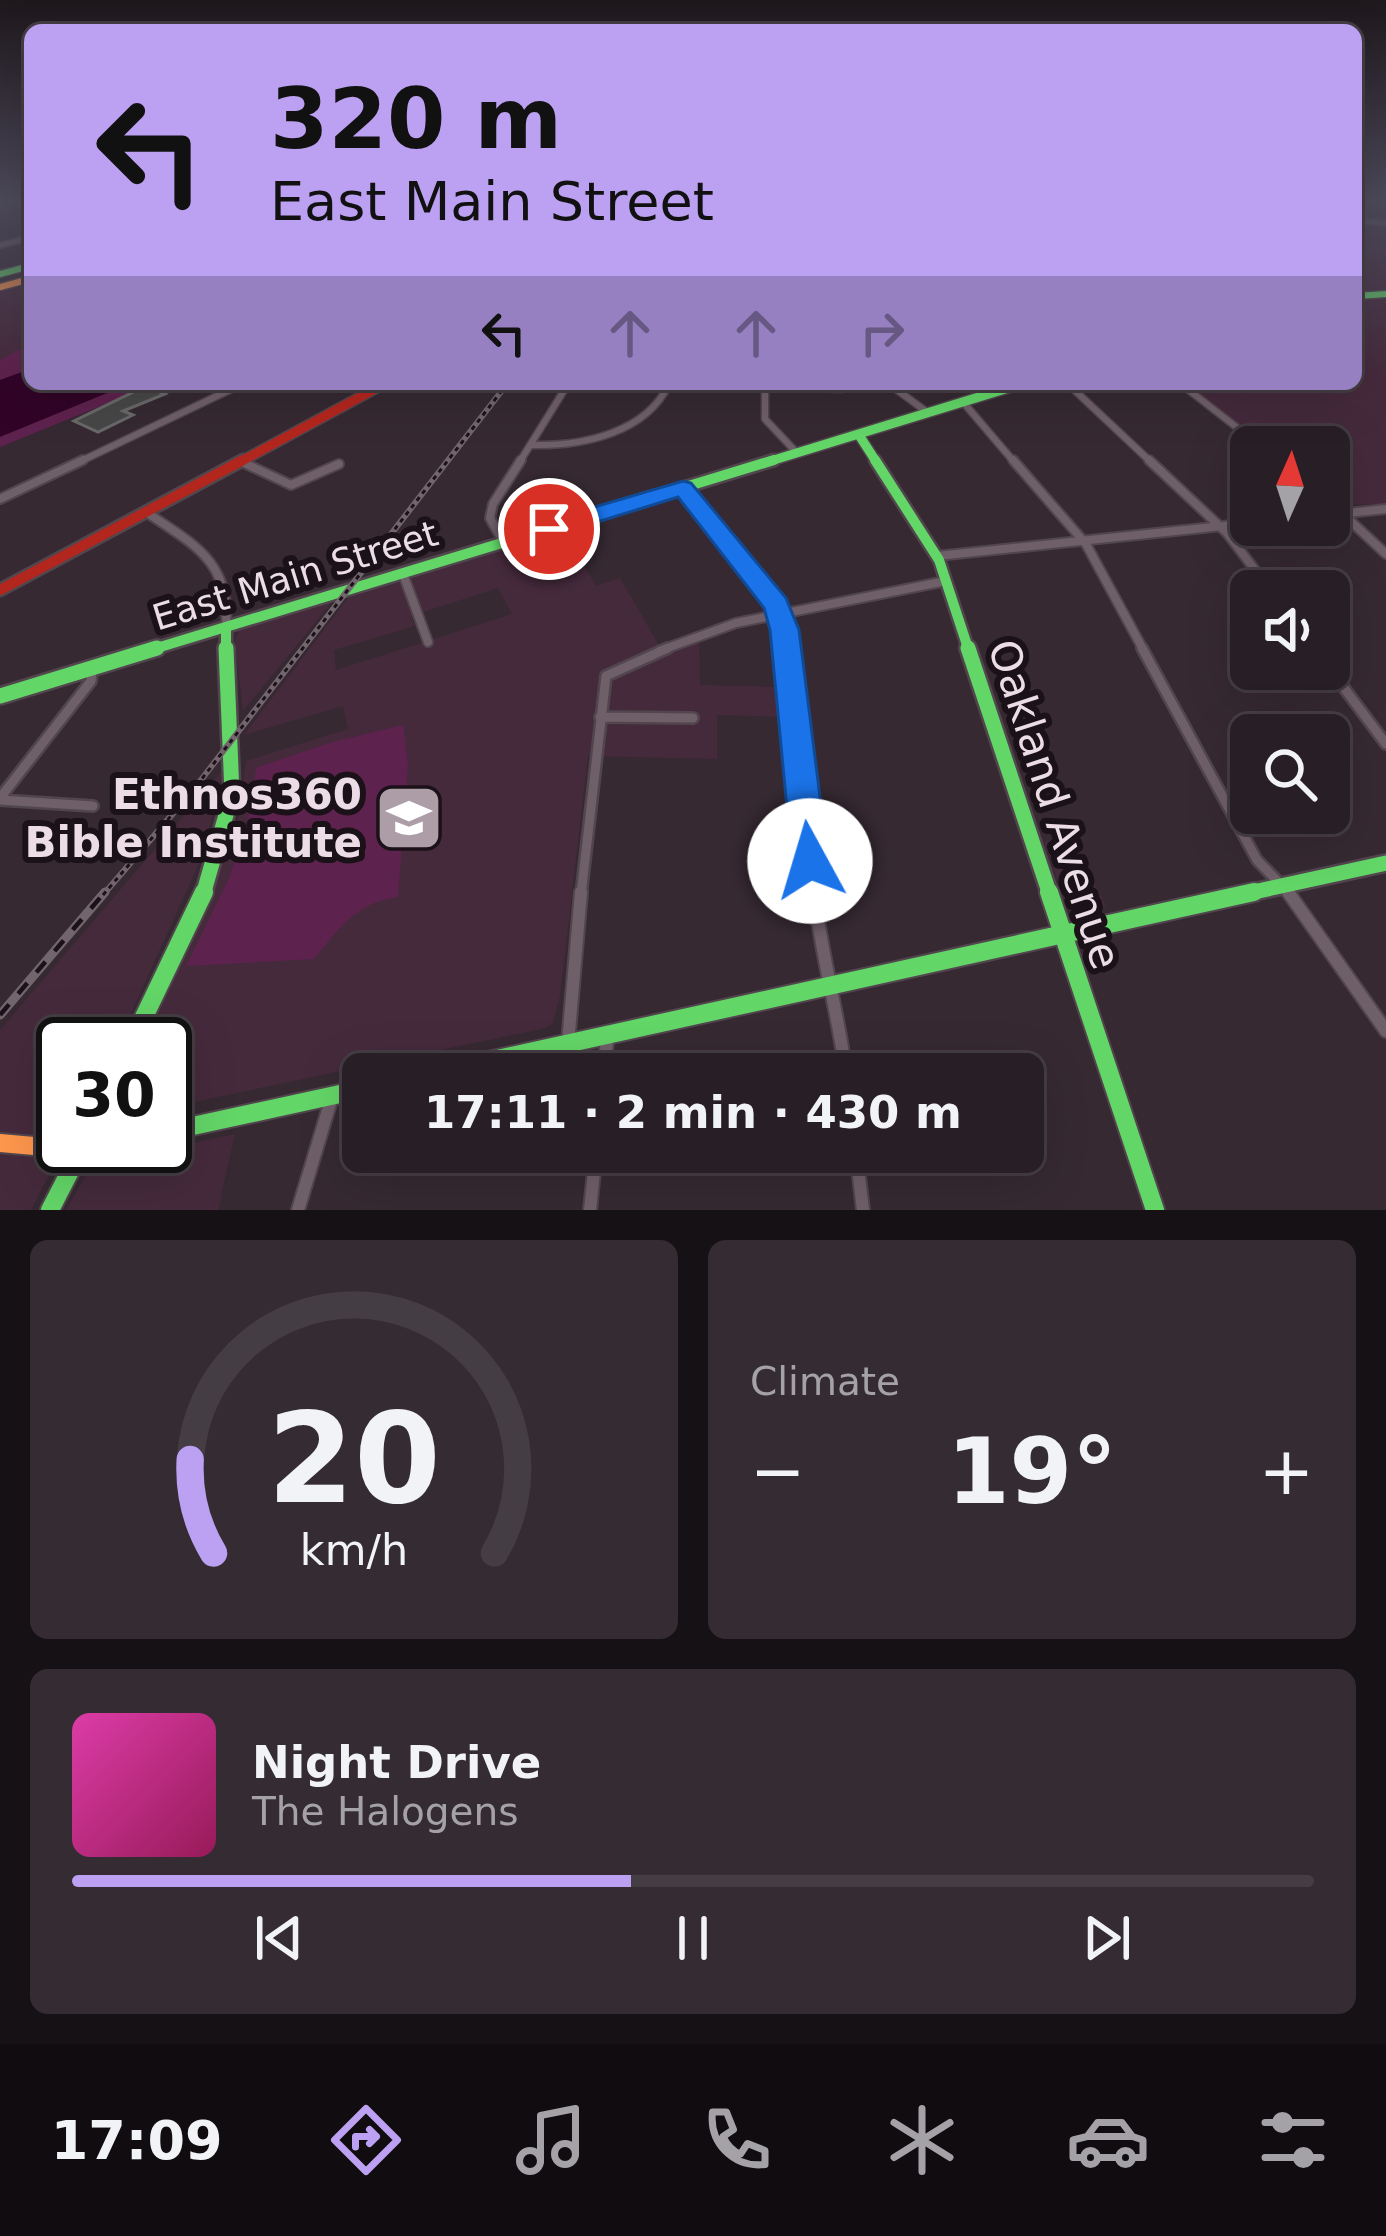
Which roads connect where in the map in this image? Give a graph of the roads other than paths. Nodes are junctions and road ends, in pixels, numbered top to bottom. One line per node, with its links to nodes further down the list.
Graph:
1 (229, 390): 19 (street)
2 (373, 390): 16 (main road)
3 (565, 390): 14 (street)
4 (665, 390): 14 (street)
5 (765, 390): 15 (street)
6 (897, 390): 11 (street)
7 (1002, 390): 10 (main road, East Main Street)
8 (1074, 390): 25 (street)
9 (1189, 390): 12 (street)
10 (964, 402): 11 (main road, East Main Street); 26 (street)
11 (928, 413): 13 (main road, East Main Street)
12 (1235, 426)
13 (860, 435): 15 (main road, East Main Street); 29 (main road, Oakland Avenue)
14 (533, 445): 27 (street)
15 (798, 454): 18 (main road, East Main Street)
16 (240, 461): 17 (street); 21 (main road)
17 (339, 464)
18 (683, 488): 27 (main road, East Main Street); 34 (street)
19 (0, 499)
20 (1386, 509): 22 (street)
21 (146, 512): 33 (main road); 35 (street)
22 (1350, 513)
23 (1350, 517): 28 (street)
24 (1230, 525): 25 (street)
25 (1221, 526): 26 (street); 30 (street)
26 (1083, 541): 29 (street); 46 (street)
27 (503, 543): 31 (main road, East Main Street)
28 (1386, 554)
29 (938, 556): 32 (main road, Oakland Avenue)
30 (1255, 570)
31 (403, 574): 35 (main road, East Main Street); 36 (street)
32 (946, 581): 34 (street); 47 (main road, Oakland Avenue)
33 (0, 590)
34 (781, 614): 40 (street); 48 (street)
35 (226, 627): 37 (main road, East Main Street); 49 (main road)
36 (428, 642)
37 (92, 668): 39 (main road, East Main Street); 43 (street)
38 (1346, 690): 42 (street)
39 (0, 696)
40 (600, 717): 41 (street); 52 (street)
41 (693, 718)
42 (1386, 744)
43 (0, 799): 44 (street)
44 (94, 806)
45 (1386, 863): 46 (main road)
46 (1281, 885): 47 (main road); 50 (street)
47 (1064, 935): 48 (main road); 68 (main road, Oakland Avenue)
48 (830, 986): 51 (main road); 55 (street)
49 (143, 1017)
50 (1386, 1031)
51 (607, 1035): 52 (main road); 54 (street)
52 (568, 1043): 53 (main road)
53 (523, 1053)
54 (606, 1053)
55 (843, 1053)
56 (342, 1094): 57 (main road)
57 (332, 1096): 58 (main road); 65 (street)
58 (192, 1126)
59 (0, 1143): 60 (main road)
60 (36, 1144)
61 (71, 1173): 64 (main road)
62 (594, 1173): 66 (street)
63 (859, 1173): 67 (street)
64 (50, 1210)
65 (298, 1210)
66 (590, 1210)
67 (863, 1210)
68 (1155, 1210)

